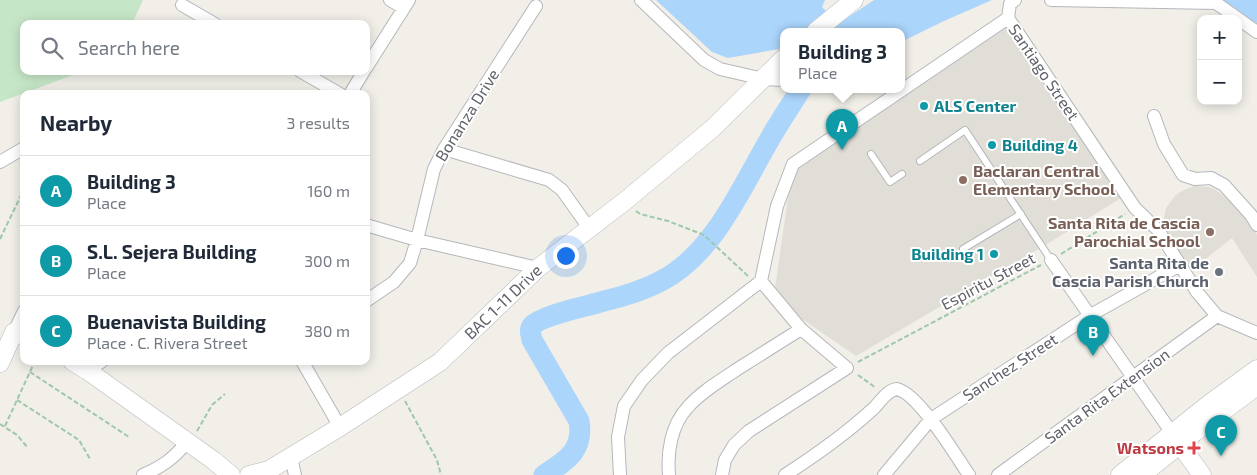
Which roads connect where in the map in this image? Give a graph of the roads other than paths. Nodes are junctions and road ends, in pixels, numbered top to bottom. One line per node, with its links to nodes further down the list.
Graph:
1 (390, 0): 5 (street)
2 (641, 0): 16 (street)
3 (854, 0): 10 (street)
4 (1051, 0): 11 (street)
5 (406, 4): 12 (street)
6 (182, 5): 9 (street)
7 (536, 6): 23 (street, Bonanza Drive)
8 (1010, 9): 18 (street); 36 (street, Santiago Street)
9 (208, 20)
10 (819, 28)
11 (1257, 32)
12 (370, 62)
13 (780, 62): 16 (street, BAC 1-11 Drive)
14 (307, 75): 19 (street)
15 (362, 75): 20 (street)
16 (762, 79): 17 (street); 32 (street, BAC 1-11 Drive)
17 (780, 80)
18 (905, 85)
19 (333, 90)
20 (352, 90)
21 (893, 93): 38 (street)
22 (1154, 116): 30 (street)
23 (444, 149): 32 (street); 33 (street, Bonanza Drive)
24 (20, 150): 27 (street)
25 (871, 154): 28 (lane)
26 (920, 161): 29 (lane)
27 (0, 162)
28 (902, 174)
29 (1021, 214): 34 (lane); 35 (lane)
30 (1255, 216)
31 (370, 227): 33 (street)
32 (589, 228): 37 (street, BAC 1-11 Drive)
33 (417, 240): 37 (street); 39 (street, Bonanza Drive)
34 (963, 248)
35 (1051, 260): 40 (street)
36 (1180, 265): 40 (street, Sanchez Street); 41 (street, Santiago Street)
37 (538, 268): 52 (street, BAC 1-11 Drive)
38 (761, 280): 42 (street); 60 (street)
39 (370, 298)
40 (1088, 316): 49 (street); 51 (street, Sanchez Street)
41 (1217, 316): 43 (street, Santiago Street); 49 (street, Santa Rita Extension)
42 (801, 329): 61 (street); 62 (street)
43 (1257, 333)
44 (19, 334): 45 (street)
45 (0, 362)
46 (304, 365): 52 (street)
47 (95, 366): 54 (street)
48 (1257, 369): 53 (street)
49 (1132, 378): 53 (street); 66 (street, Santa Rita Extension)
50 (1257, 386): 53 (street)
51 (931, 419): 63 (street); 64 (street, Sanchez Street); 65 (street)
52 (340, 427): 55 (street, BAC 1-11 Drive)
53 (1175, 438): 67 (street); 68 (street); 69 (street)
54 (189, 443): 56 (street); 57 (street)
55 (291, 457): 58 (street, BAC 1-11 Drive); 59 (street)
56 (143, 475)
57 (231, 475)
58 (249, 475)
59 (295, 475)
60 (620, 475)
61 (669, 475)
62 (722, 475)
63 (785, 475)
64 (884, 475)
65 (969, 475)
66 (998, 475)
67 (1120, 475)
68 (1142, 475)
69 (1202, 475)

